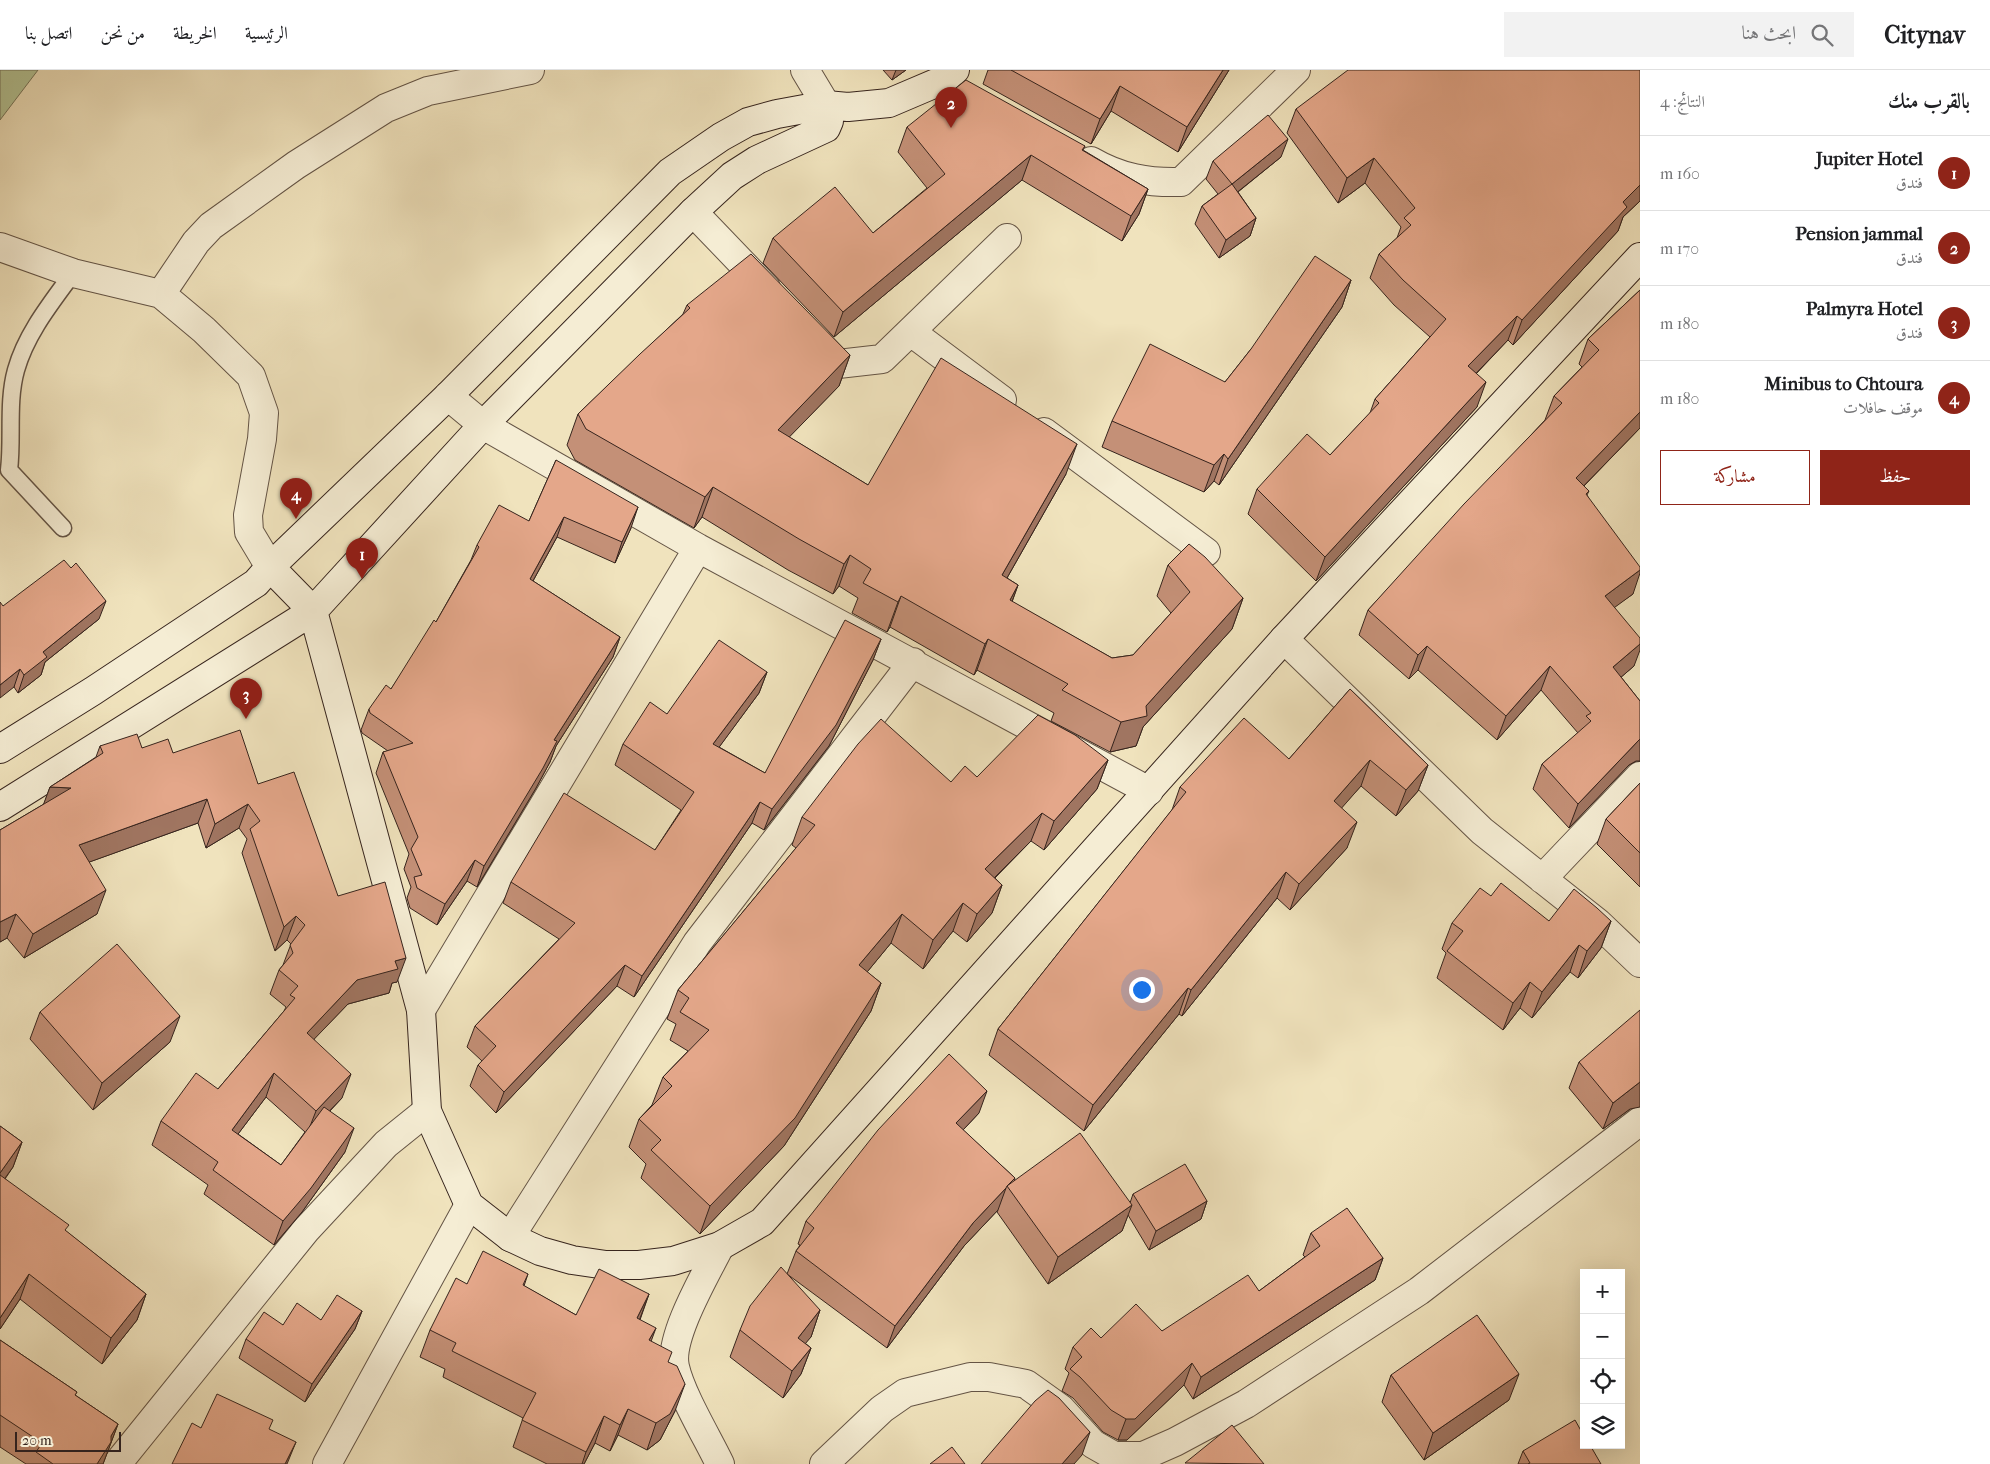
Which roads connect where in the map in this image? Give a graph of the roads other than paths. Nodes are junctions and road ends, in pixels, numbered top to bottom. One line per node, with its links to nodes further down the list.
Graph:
1 (530, 70): 13 (street)
2 (805, 70): 6 (street)
3 (1296, 70): 7 (street)
4 (949, 75): 5 (street); 6 (street)
5 (969, 94)
6 (826, 105): 8 (street); 17 (street)
7 (1072, 151)
8 (693, 212): 14 (street); 18 (street)
9 (1007, 238): 16 (street)
10 (0, 246): 12 (street)
11 (1640, 257): 25 (street)
12 (73, 274): 13 (street); 19 (lane)
13 (161, 294): 23 (street)
14 (782, 306)
15 (803, 327): 16 (street)
16 (911, 332): 22 (street)
17 (448, 396): 18 (street); 23 (street)
18 (483, 425): 21 (street); 24 (street)
19 (4, 470): 20 (lane)
20 (63, 528)
21 (698, 548): 26 (street); 33 (street)
22 (1206, 552)
23 (270, 566): 24 (street); 27 (street)
24 (313, 611): 30 (street); 33 (street)
25 (1284, 639): 29 (street); 31 (street)
26 (913, 662): 29 (street); 37 (street)
27 (0, 749)
28 (1640, 776): 31 (street)
29 (1149, 791): 38 (street)
30 (0, 808)
31 (1542, 879): 32 (street)
32 (1640, 963)
33 (421, 1010): 34 (street)
34 (427, 1111): 36 (street); 39 (street)
35 (1640, 1121): 42 (street)
36 (469, 1204): 37 (street); 40 (street)
37 (510, 1237): 38 (street)
38 (720, 1246): 41 (street)
39 (116, 1464)
40 (327, 1464)
41 (720, 1464)
42 (824, 1464)

